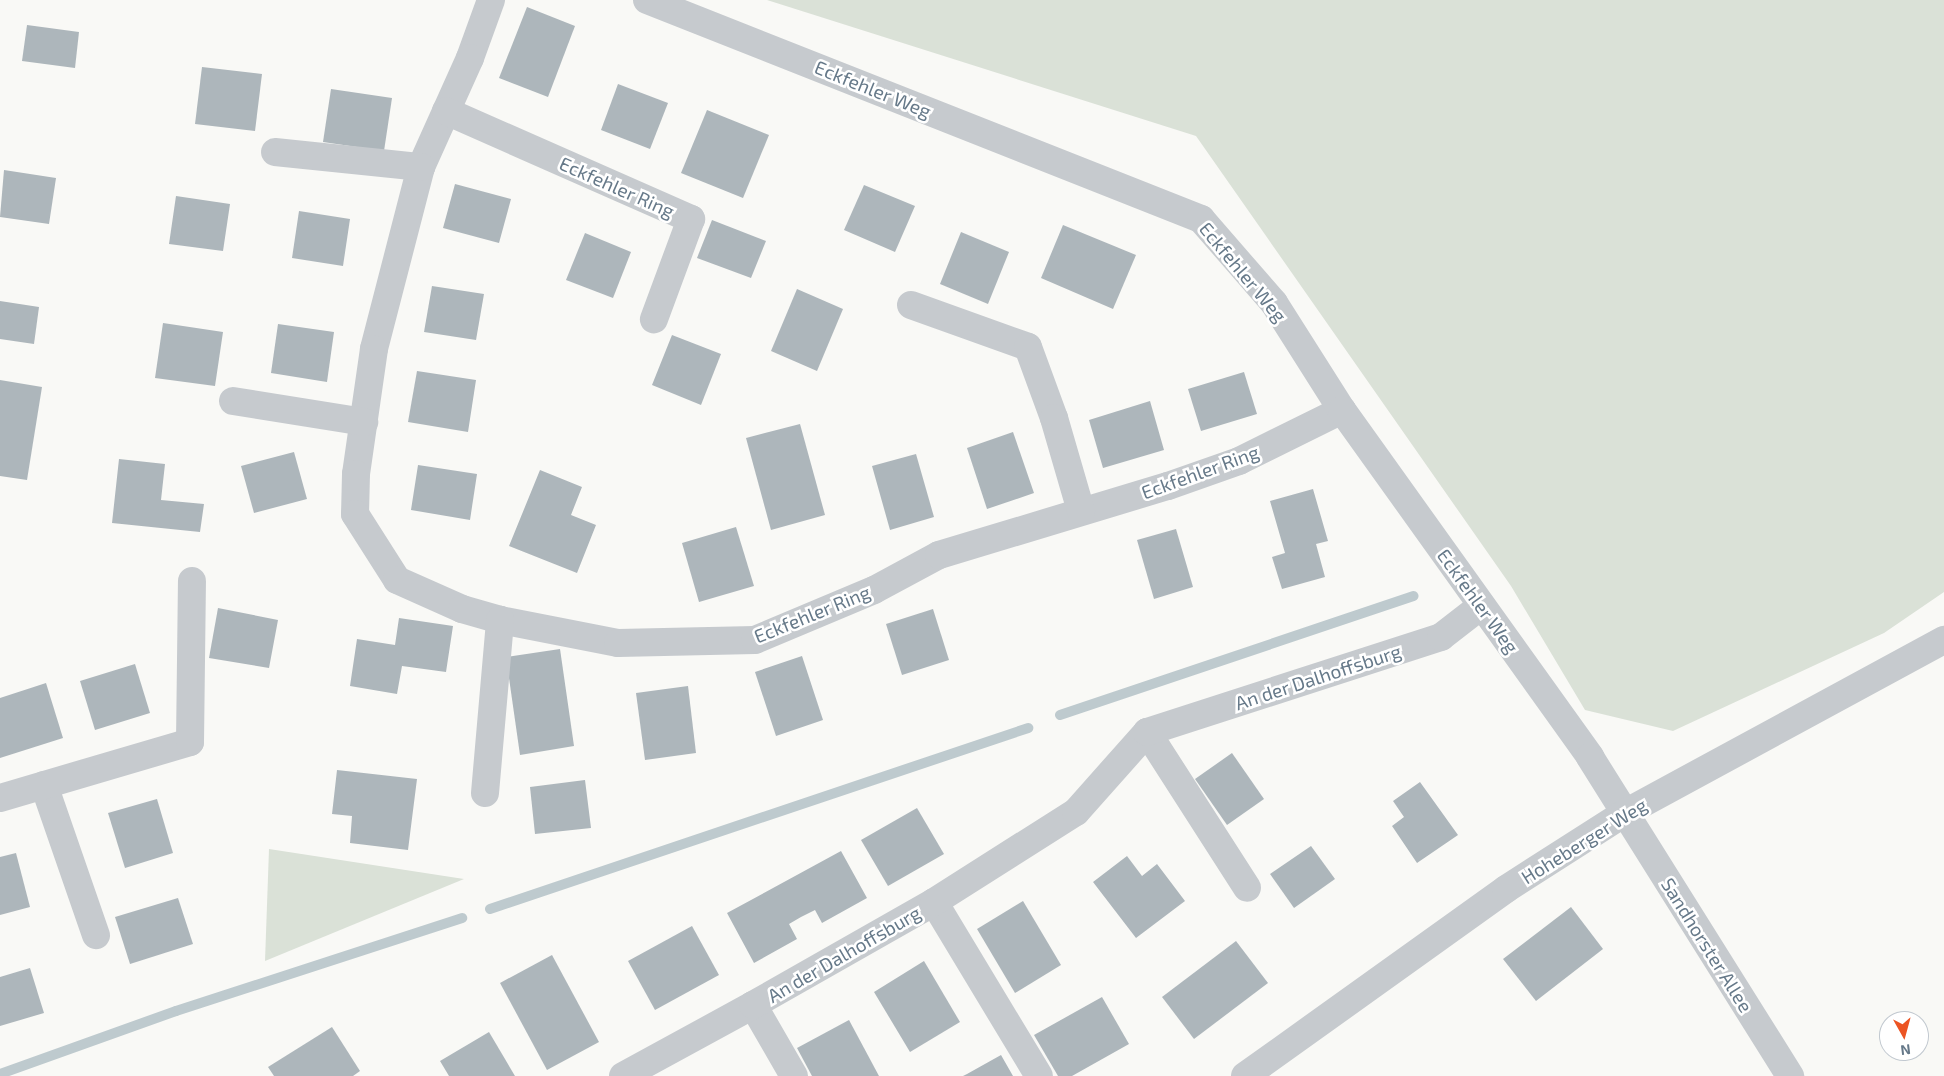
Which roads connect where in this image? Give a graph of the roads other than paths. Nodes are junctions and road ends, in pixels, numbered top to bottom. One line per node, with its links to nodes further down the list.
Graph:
1 (491, 0): 3 (street, Eckfehler Ring)
2 (647, 0): 9 (street, Eckfehler Weg)
3 (446, 111): 5 (street, Eckfehler Ring); 7 (street, Eckfehler Ring)
4 (274, 152): 5 (street)
5 (421, 168): 10 (street, Eckfehler Ring)
6 (911, 305): 11 (street)
7 (654, 319)
8 (233, 401): 10 (street)
9 (1342, 410): 11 (street, Eckfehler Ring); 13 (street, Eckfehler Weg)
10 (364, 422): 14 (street, Eckfehler Ring)
11 (1081, 511): 14 (street, Eckfehler Ring)
12 (192, 580): 17 (street)
13 (1481, 606): 16 (street, An der Dalhoffsburg); 20 (street, Eckfehler Weg)
14 (500, 620): 18 (street)
15 (1944, 640): 20 (street, Hoheberger Weg)
16 (1147, 732): 21 (street); 22 (street, An der Dalhoffsburg)
17 (44, 785): 19 (street); 23 (street)
18 (485, 793)
19 (0, 798)
20 (1626, 813): 28 (street, Hoheberger Weg); 29 (street, Sandhorster Allee)
21 (1247, 888)
22 (934, 902): 24 (street, An der Dalhoffsburg); 27 (street, An der Dalhoffsburg)
23 (96, 935)
24 (753, 1005): 25 (street, An der Dalhoffsburg); 26 (street, An der Dalhoffsburg)
25 (623, 1076)
26 (794, 1076)
27 (1039, 1076)
28 (1245, 1076)
29 (1790, 1076)

